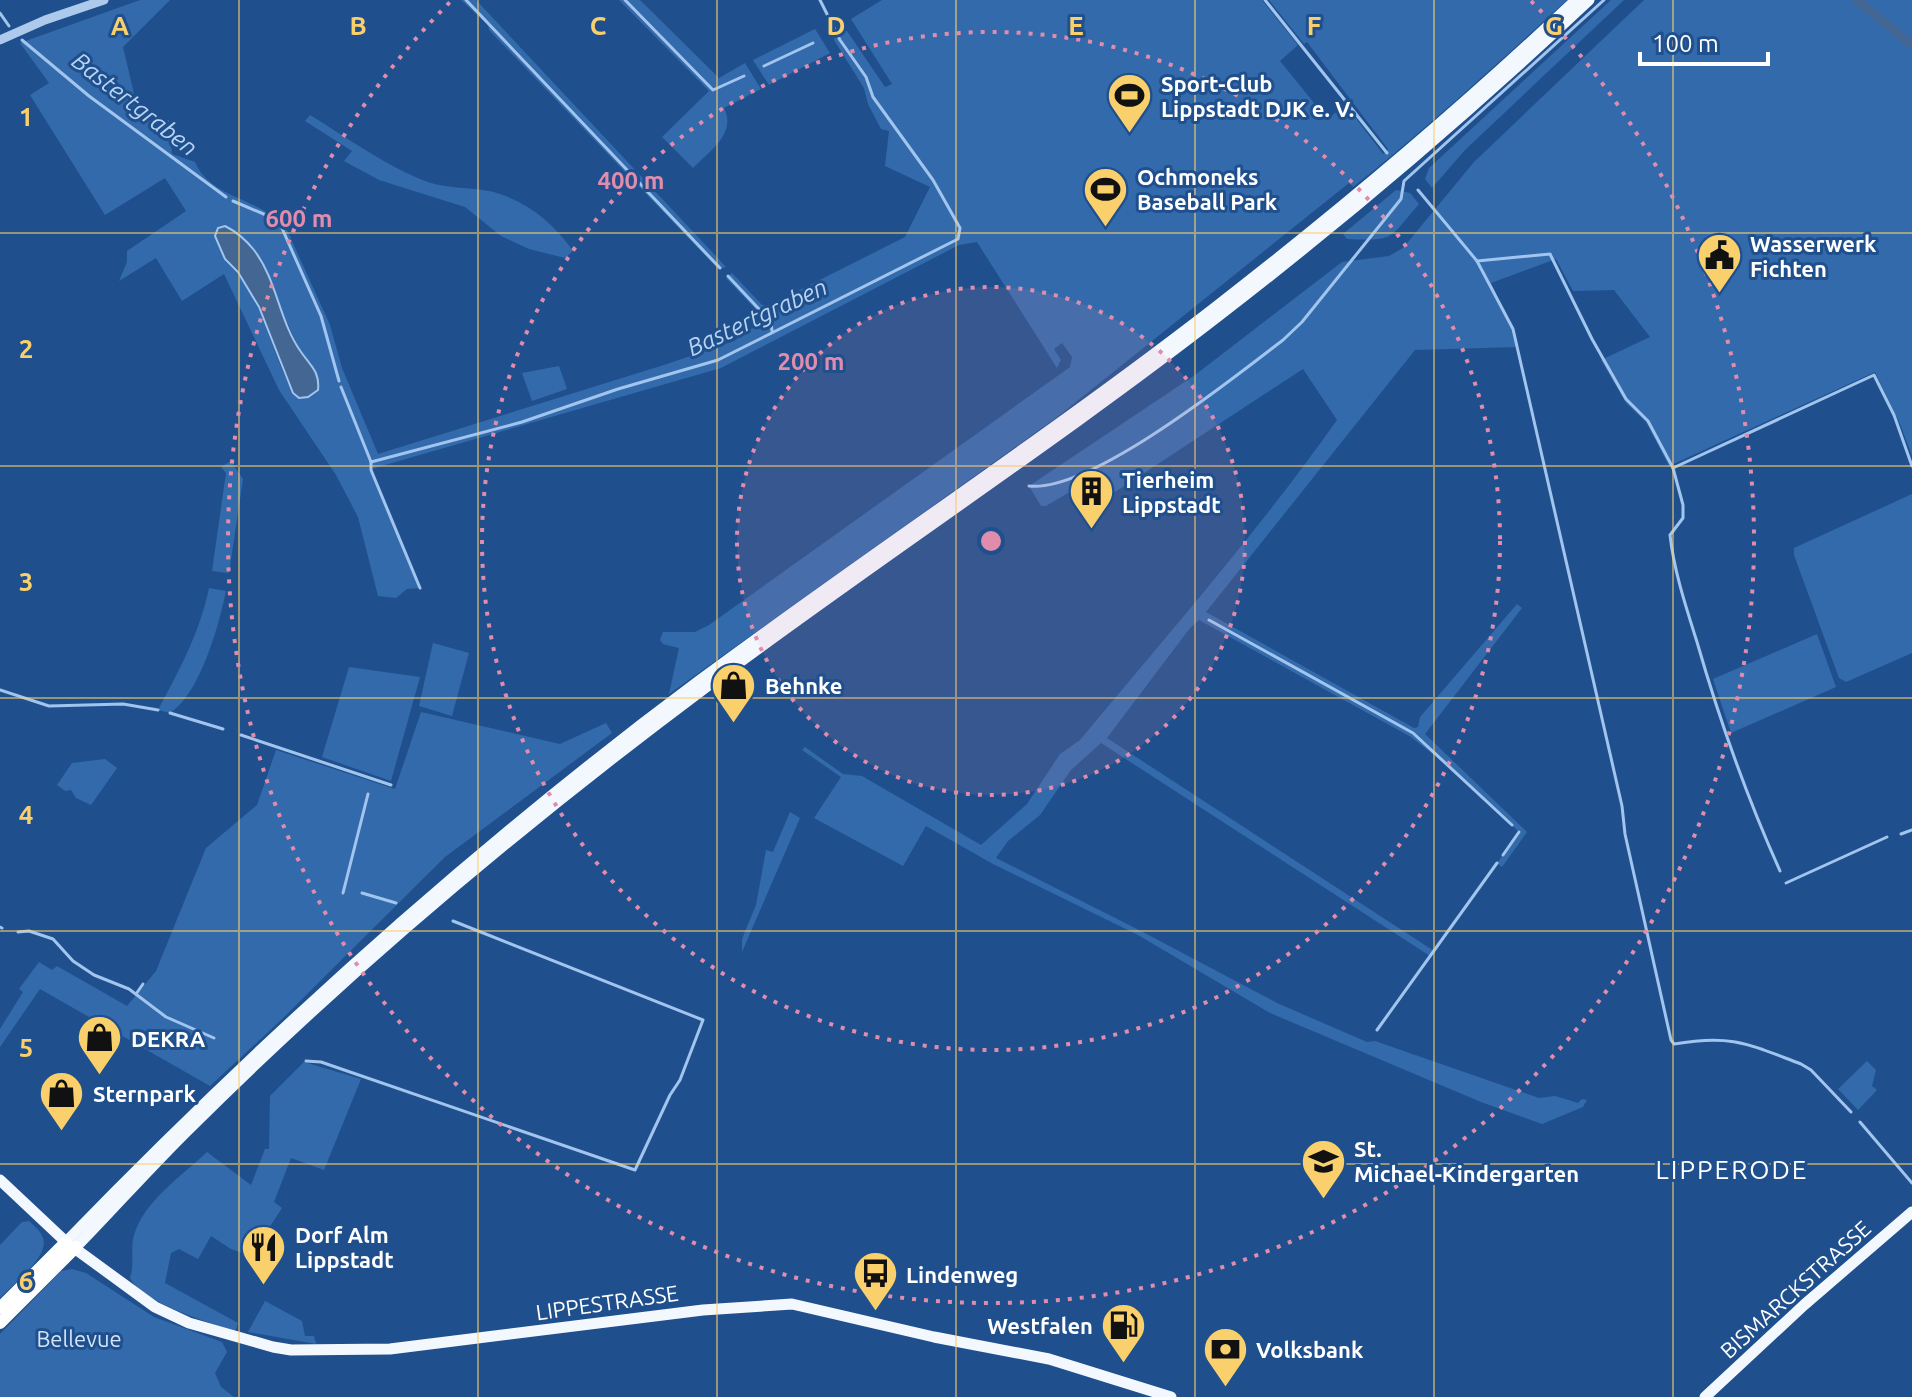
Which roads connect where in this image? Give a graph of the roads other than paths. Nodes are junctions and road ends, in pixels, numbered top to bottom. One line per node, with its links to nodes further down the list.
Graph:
1 (104, 0): 4 (street)
2 (1576, 0): 7 (main road)
3 (1589, 0): 7 (main road)
4 (0, 40)
5 (0, 1180): 7 (main road, LIPPESTRASSE)
6 (1912, 1212): 11 (main road, BISMARCKSTRASSE)
7 (71, 1244): 8 (highway); 9 (highway); 10 (main road, LIPPESTRASSE)
8 (0, 1308)
9 (0, 1323)
10 (1171, 1397)
11 (1705, 1397)

